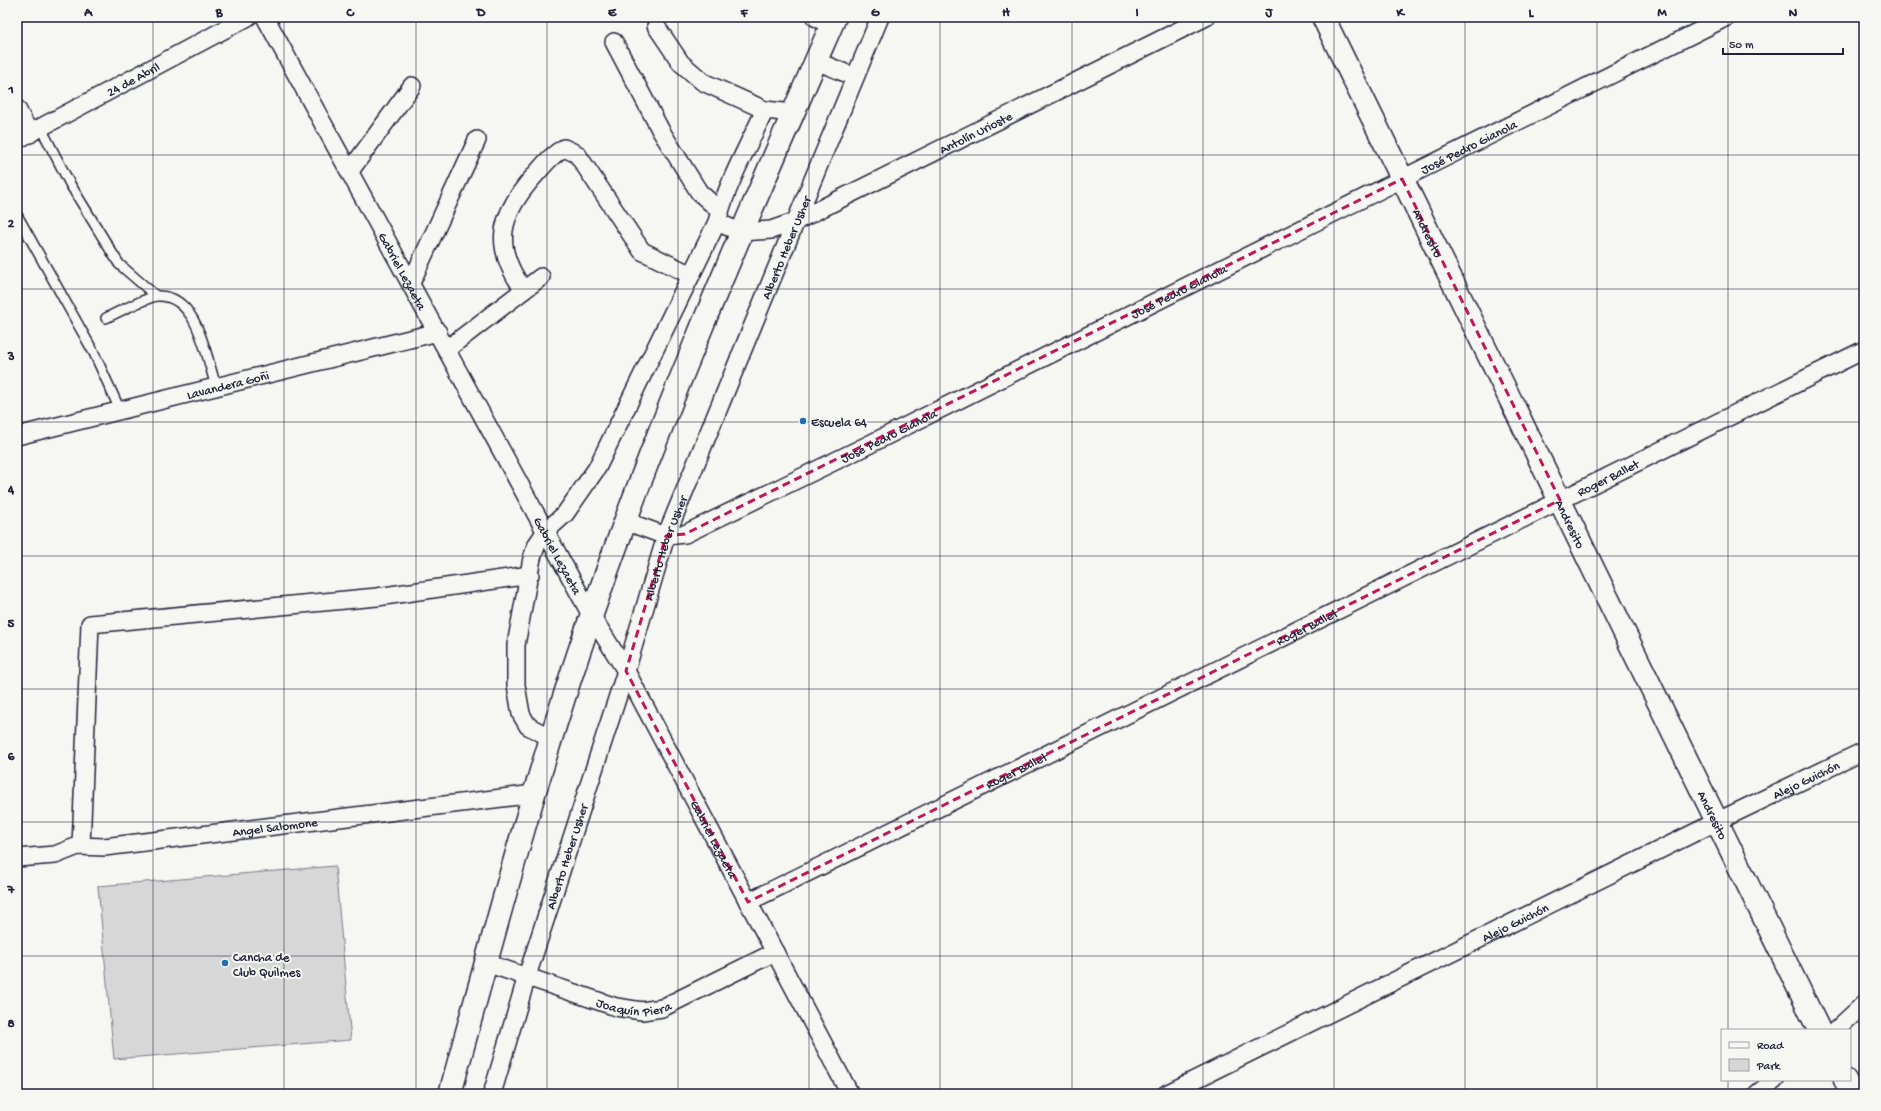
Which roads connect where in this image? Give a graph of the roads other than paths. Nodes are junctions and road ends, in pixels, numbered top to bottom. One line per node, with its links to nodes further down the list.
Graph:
1 (248, 17): 16 (street, 24 de Abril)
2 (265, 17): 18 (street, Gabriel Lezaeta)
3 (880, 17): 11 (street, Alberto Heber Usher)
4 (1206, 17): 22 (street, Antolín Urioste)
5 (1323, 17): 19 (street, Andresito)
6 (1727, 17): 19 (street, José Pedro Gianola)
7 (827, 20): 10 (street)
8 (656, 26): 14 (street)
9 (614, 42): 21 (street)
10 (816, 61): 11 (street); 15 (street)
11 (855, 77): 22 (street, Alberto Heber Usher)
12 (412, 86): 18 (street)
13 (17, 109): 16 (street)
14 (765, 110): 15 (street); 21 (street)
15 (793, 113): 23 (street)
16 (29, 134): 28 (lane)
17 (477, 140): 26 (street)
18 (350, 171): 26 (street, Gabriel Lezaeta)
19 (1402, 179): 36 (street, Andresito); 39 (street, José Pedro Gianola)
20 (17, 215): 34 (lane)
21 (718, 216): 23 (street); 24 (street)
22 (794, 222): 23 (street, Antolín Urioste); 39 (street, Alberto Heber Usher)
23 (740, 232): 37 (street)
24 (691, 274): 27 (street); 38 (street)
25 (541, 277): 27 (street)
26 (411, 283): 30 (street, Gabriel Lezaeta)
27 (524, 290): 31 (street)
28 (156, 296): 29 (lane); 33 (lane)
29 (106, 318)
30 (438, 332): 31 (street, Gabriel Lezaeta); 33 (street, Lavandera Goñi)
31 (447, 348): 38 (street, Gabriel Lezaeta)
32 (1864, 350): 36 (street, Roger Ballet)
33 (216, 386): 34 (street, Lavandera Goñi)
34 (120, 410): 35 (street, Lavandera Goñi)
35 (17, 436)
36 (1560, 500): 46 (street, Andresito); 49 (street, Roger Ballet)
37 (625, 521): 39 (street, José Pedro Gianola); 41 (street)
38 (546, 532): 40 (street); 41 (street, Gabriel Lezaeta)
39 (666, 536): 42 (street, Alberto Heber Usher)
40 (530, 575): 43 (street); 47 (street)
41 (591, 615): 42 (street, Gabriel Lezaeta); 43 (street)
42 (626, 671): 49 (street, Gabriel Lezaeta); 52 (street, Alberto Heber Usher)
43 (550, 738): 45 (street)
44 (1864, 751): 46 (street, Alejo Guichón)
45 (534, 794): 47 (street, Angel Salomone); 51 (street)
46 (1718, 822): 54 (street, Andresito); 61 (street, Alejo Guichón)
47 (81, 846): 48 (street, Angel Salomone)
48 (17, 858)
49 (748, 902): 50 (street, Gabriel Lezaeta)
50 (775, 952): 52 (street, Joaquín Piera); 60 (street, Gabriel Lezaeta)
51 (486, 963): 52 (street, Joaquín Piera); 58 (street)
52 (527, 976): 59 (street, Alberto Heber Usher)
53 (1864, 1004): 55 (street)
54 (1819, 1029)
55 (1837, 1029)
56 (1774, 1081): 62 (street)
57 (1846, 1081): 63 (street)
58 (450, 1094)
59 (492, 1094)
60 (850, 1094)
61 (1166, 1094)
62 (1757, 1094)
63 (1852, 1094)

